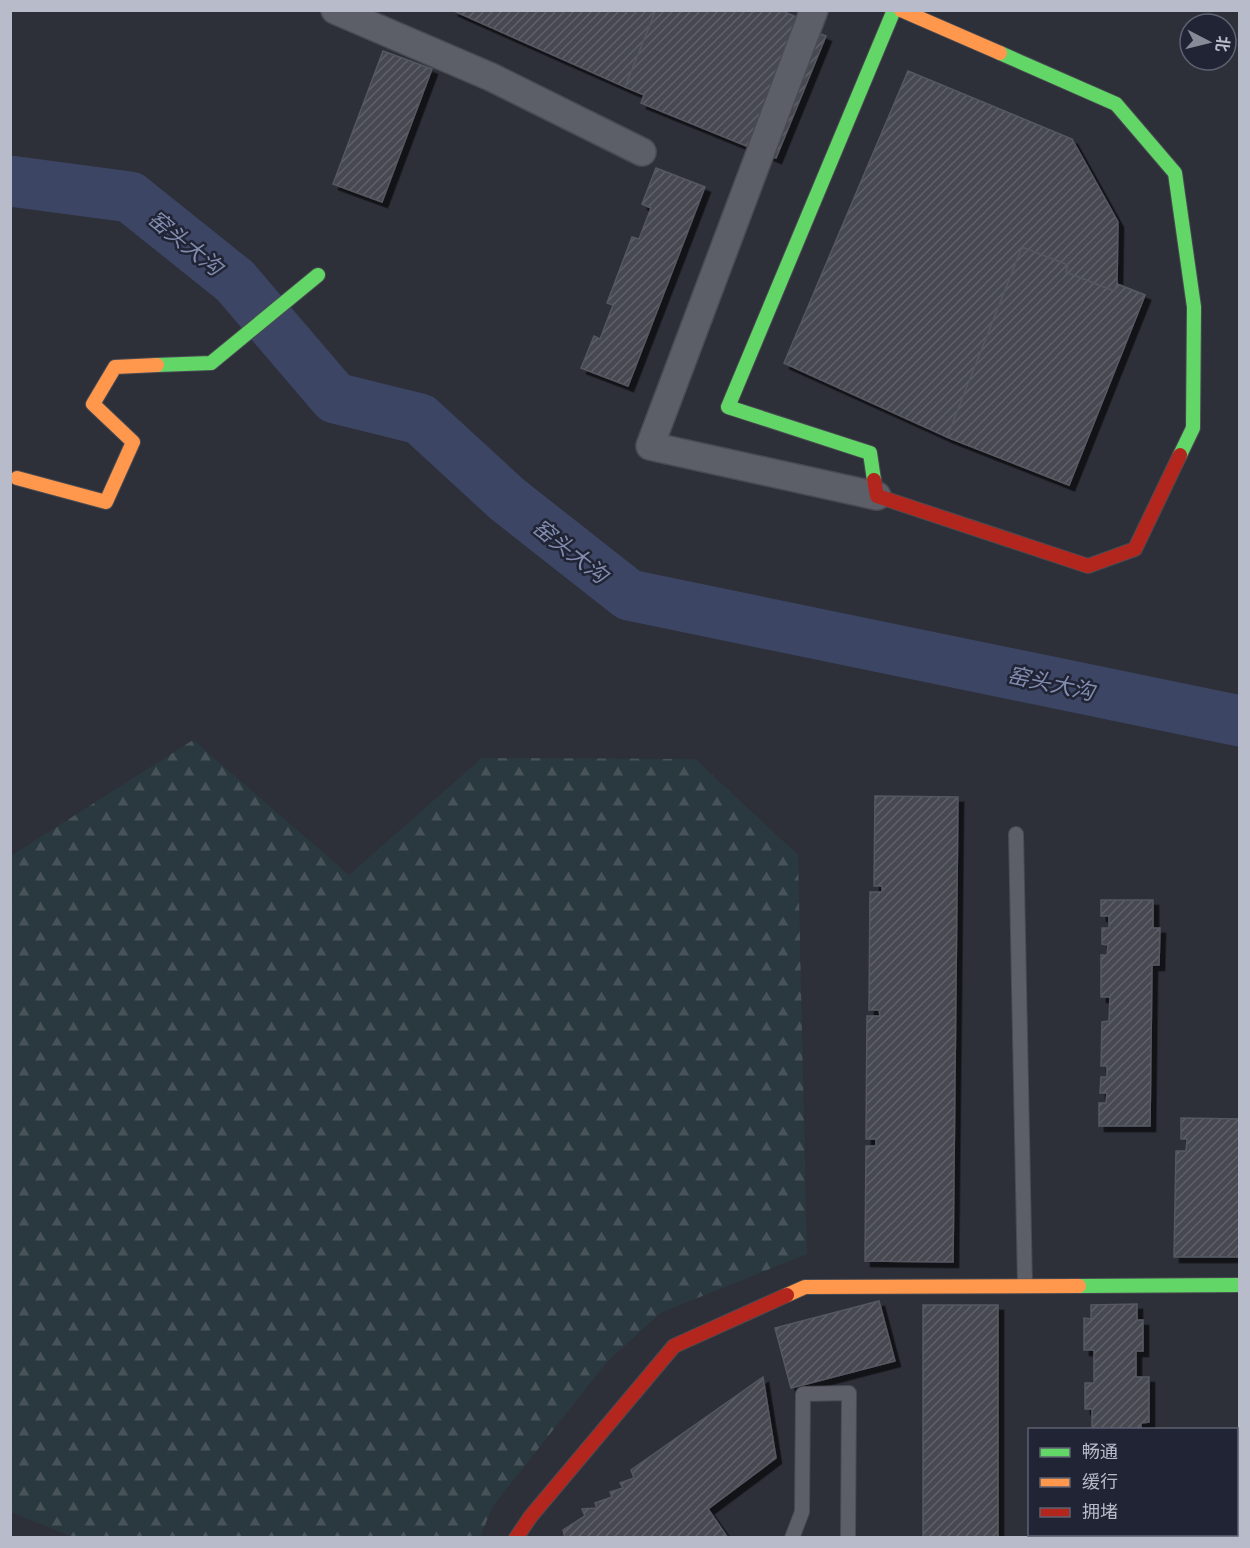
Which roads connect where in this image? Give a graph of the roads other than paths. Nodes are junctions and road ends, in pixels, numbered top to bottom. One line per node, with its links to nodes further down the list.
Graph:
1 (335, 10): 5 (street)
2 (814, 10): 8 (street)
3 (894, 10): 8 (street)
4 (901, 10): 8 (street)
5 (642, 152)
6 (318, 275): 7 (street)
7 (17, 478)
8 (877, 496)
9 (1016, 834): 11 (lane)
10 (1239, 1285): 11 (street)
11 (1025, 1286): 12 (street)
12 (516, 1538)
13 (792, 1538): 14 (lane)
14 (848, 1538)

